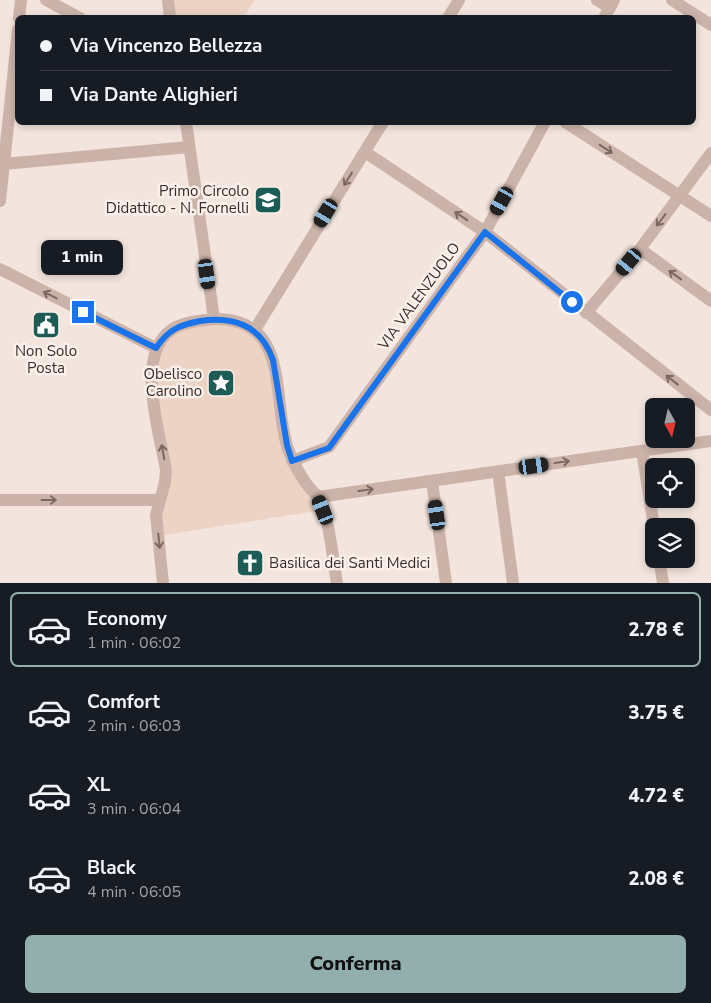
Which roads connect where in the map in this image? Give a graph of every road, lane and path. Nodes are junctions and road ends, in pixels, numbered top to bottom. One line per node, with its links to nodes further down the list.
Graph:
1 (20, 0): 8 (street)
2 (46, 0): 9 (street)
3 (168, 0): 10 (street)
4 (459, 0): 11 (street)
5 (597, 0): 7 (street)
6 (672, 0): 12 (street)
7 (610, 8)
8 (19, 15)
9 (74, 15)
10 (170, 15)
11 (450, 15)
12 (695, 15)
13 (696, 15): 14 (street)
14 (711, 25)
15 (15, 59): 23 (street)
16 (186, 125): 20 (street)
17 (381, 125): 21 (street)
18 (543, 125): 27 (street, VIA VALENZUOLO)
19 (570, 125): 24 (street, one-way to 24)
20 (189, 148): 23 (street); 32 (street)
21 (365, 152): 27 (street, one-way to 21); 33 (street, one-way to 33)
22 (711, 153): 24 (street)
23 (4, 164): 25 (street)
24 (679, 196): 26 (street); 28 (street, one-way to 28)
25 (0, 201)
26 (711, 216)
27 (485, 232): 31 (street); 38 (street, VIA VALENZUOLO)
28 (640, 249): 30 (street, one-way to 28); 31 (street)
29 (0, 269): 34 (street, one-way to 29)
30 (711, 301)
31 (586, 313): 35 (street, one-way to 31)
32 (214, 319): 33 (street); 34 (street)
33 (254, 331): 38 (street)
34 (156, 348): 43 (street, one-way to 34)
35 (711, 410)
36 (711, 440): 37 (street)
37 (642, 451): 39 (street, one-way to 37); 44 (street)
38 (292, 461): 41 (street)
39 (498, 471): 40 (street); 49 (street)
40 (432, 481): 41 (street, one-way to 40); 48 (street)
41 (318, 497): 47 (street)
42 (0, 500): 43 (street, one-way to 43)
43 (159, 500): 46 (street, one-way to 46)
44 (653, 518)
45 (660, 568): 50 (street)
46 (163, 583)
47 (337, 583)
48 (446, 583)
49 (513, 583)
50 (663, 583)

